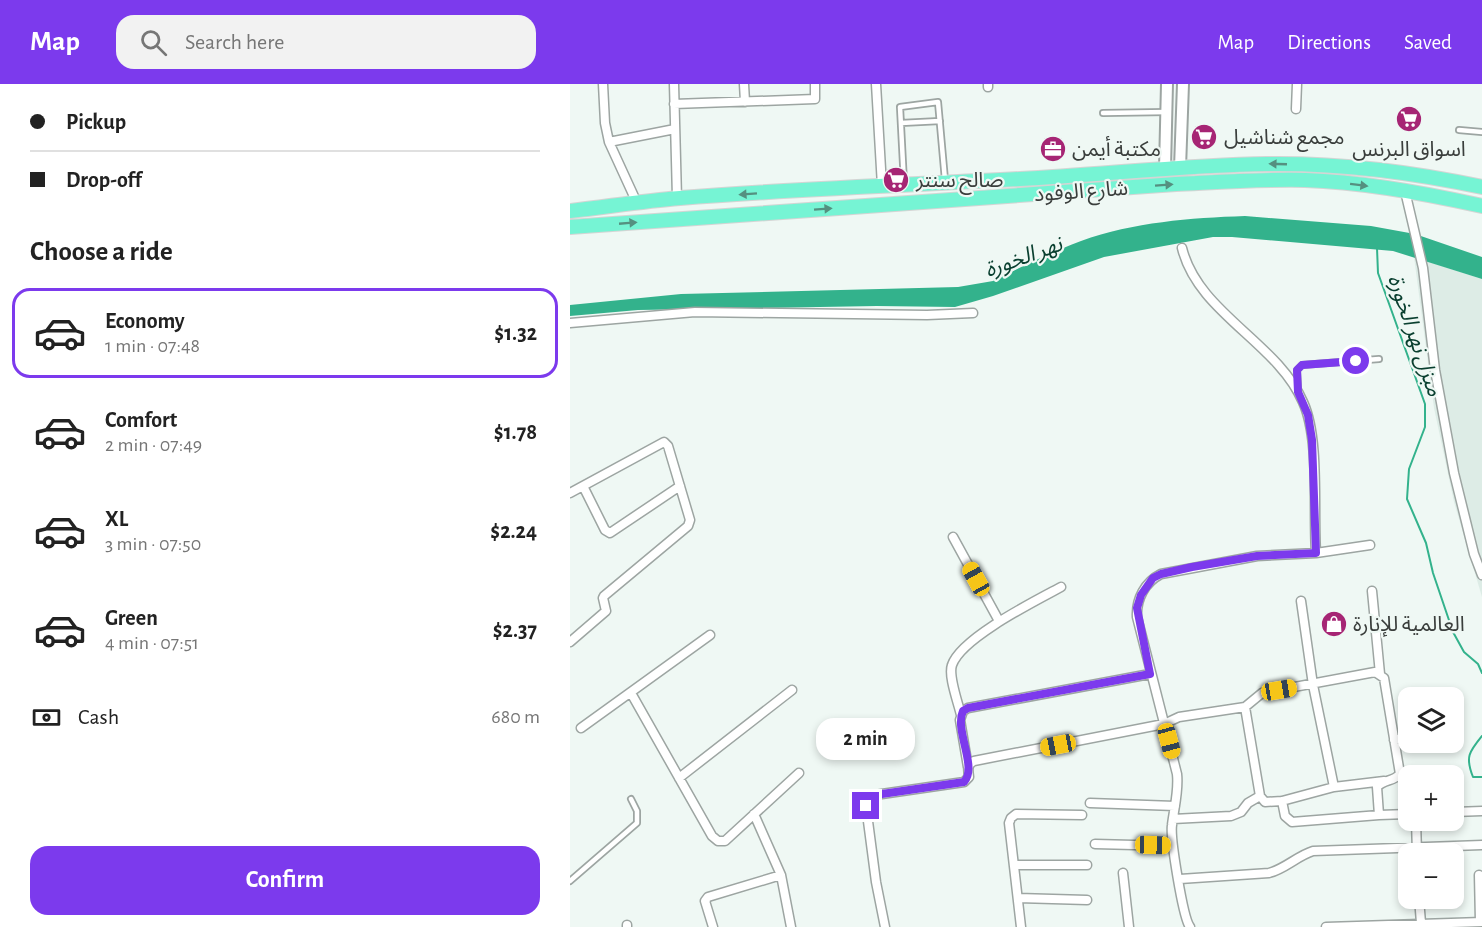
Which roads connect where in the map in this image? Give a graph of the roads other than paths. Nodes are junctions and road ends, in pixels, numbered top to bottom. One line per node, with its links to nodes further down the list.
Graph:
1 (603, 84): 20 (street)
2 (674, 84): 10 (street)
3 (744, 84): 9 (street)
4 (815, 84): 9 (street)
5 (876, 84): 24 (street)
6 (1167, 84): 13 (street)
7 (1183, 84): 12 (street)
8 (1297, 84): 11 (street)
9 (745, 102): 10 (street)
10 (674, 105): 17 (street)
11 (1296, 109)
12 (1183, 111): 13 (street); 21 (street)
13 (1168, 112): 14 (lane); 21 (street)
14 (1103, 113)
15 (940, 121): 16 (lane); 16 (lane); 22 (lane)
16 (901, 123): 23 (lane)
17 (675, 129): 20 (street); 27 (street)
18 (1458, 130): 19 (lane)
19 (1482, 132)
20 (609, 142): 28 (street)
21 (1172, 168): 22 (main road, شارع الوفود); 25 (main road, شارع الوفود, one-way to 21)
22 (945, 182): 23 (main road, شارع الوفود)
23 (904, 184): 24 (main road, شارع الوفود)
24 (882, 186): 27 (main road, شارع الوفود, one-way to 27)
25 (1482, 187)
26 (1405, 191): 29 (main road, شارع الوفود); 31 (main road, شارع الوفود, one-way to 26); 43 (street)
27 (677, 198): 28 (main road, شارع الوفود)
28 (637, 203): 30 (main road, شارع الوفود)
29 (1482, 206)
30 (570, 211)
31 (570, 227)
32 (1182, 248): 36 (street)
33 (973, 313): 34 (street)
34 (570, 323)
35 (1379, 359): 36 (lane)
36 (1298, 392): 42 (street)
37 (583, 486): 38 (street); 38 (street); 39 (street)
38 (680, 486): 49 (street)
39 (570, 493)
40 (953, 537): 47 (street)
41 (1371, 545): 42 (street)
42 (1316, 553): 50 (street)
43 (1482, 575)
44 (1060, 587): 47 (street)
45 (1372, 591): 51 (street)
46 (1302, 601): 52 (street)
47 (999, 621): 56 (street)
48 (710, 636): 54 (street)
49 (570, 642)
50 (1150, 674): 56 (street); 57 (street)
51 (1380, 674): 52 (street); 60 (street)
52 (1313, 685): 55 (street); 65 (street)
53 (792, 690): 63 (street)
54 (631, 693): 58 (street); 63 (street)
55 (1245, 707): 57 (street); 66 (street)
56 (961, 715): 61 (street)
57 (1164, 724): 61 (street); 70 (street)
58 (581, 728)
59 (1398, 739): 60 (street)
60 (1394, 740): 64 (street)
61 (968, 768): 98 (street)
62 (799, 772): 73 (street)
63 (679, 778): 73 (street)
64 (1384, 781): 65 (street); 76 (street)
65 (1334, 787): 68 (street)
66 (1260, 796): 68 (street); 77 (street)
67 (631, 799): 89 (lane)
68 (1282, 801): 76 (street)
69 (1090, 803): 70 (street)
70 (1175, 806): 77 (street)
71 (1482, 811): 72 (street)
72 (1464, 812)
73 (754, 814): 86 (street)
74 (1398, 814): 76 (street)
75 (1082, 815): 83 (street)
76 (1379, 815)
77 (1173, 819): 80 (street)
78 (1095, 844): 80 (street)
79 (1482, 845): 81 (street)
80 (1173, 846): 88 (street)
81 (1464, 846)
82 (1398, 850): 88 (street)
83 (1014, 865): 84 (street); 90 (street)
84 (1087, 865)
85 (1123, 873): 100 (street)
86 (781, 875): 96 (street); 97 (street)
87 (1479, 875): 93 (street)
88 (1180, 879): 101 (street)
89 (570, 881)
90 (1018, 898): 91 (street); 99 (street)
91 (1087, 900)
92 (1420, 909): 94 (street)
93 (1481, 922): 94 (street)
94 (1421, 923): 95 (street)
95 (1405, 925): 102 (street)
96 (713, 927)
97 (791, 927)
98 (885, 927)
99 (1021, 927)
100 (1129, 927)
101 (1190, 927)
102 (1326, 927)

